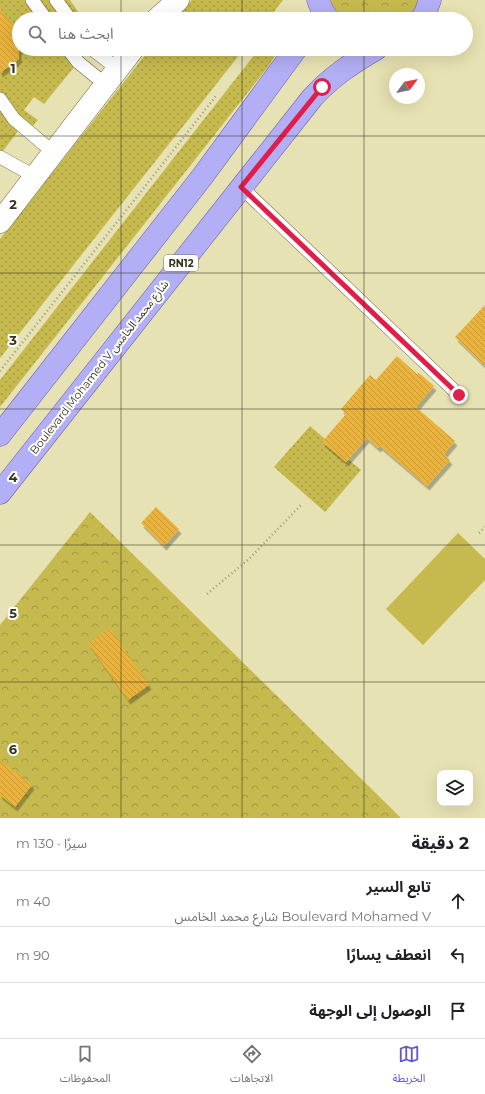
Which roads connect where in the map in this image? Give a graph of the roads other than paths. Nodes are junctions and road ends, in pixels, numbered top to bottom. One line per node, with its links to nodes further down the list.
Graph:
1 (32, 0): 5 (lane)
2 (56, 0): 6 (lane)
3 (178, 0): 7 (street)
4 (430, 0): 8 (main road)
5 (41, 12)
6 (65, 12)
7 (165, 12)
8 (426, 12)
9 (73, 56): 14 (lane)
10 (97, 56): 14 (lane)
11 (128, 56): 14 (street)
12 (291, 56): 22 (main road)
13 (364, 56): 19 (main road, Boulevard Mohamed V شارع محمد الخامس / RN12)
14 (112, 77): 16 (street)
15 (0, 99): 16 (lane)
16 (54, 153): 18 (street)
17 (0, 157): 18 (lane)
18 (36, 177): 20 (street)
19 (241, 187): 21 (lane); 23 (main road, Boulevard Mohamed V شارع محمد الخامس / RN12)
20 (0, 222)
21 (459, 395)
22 (0, 435)
23 (0, 493)

